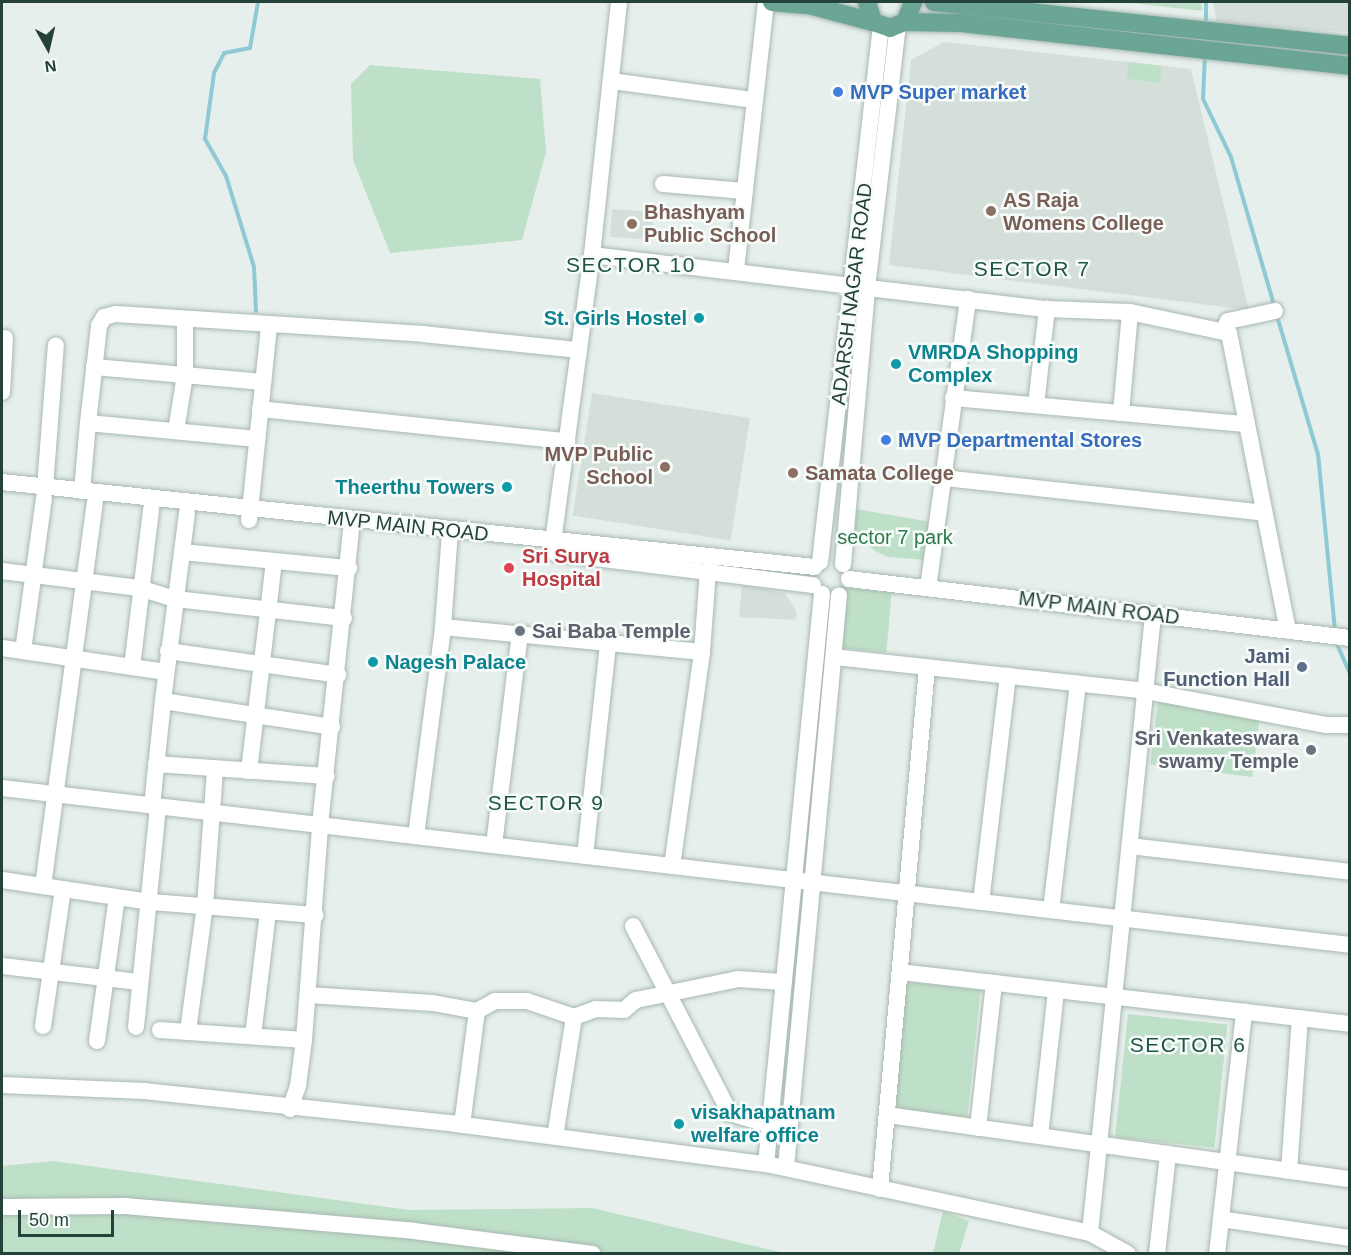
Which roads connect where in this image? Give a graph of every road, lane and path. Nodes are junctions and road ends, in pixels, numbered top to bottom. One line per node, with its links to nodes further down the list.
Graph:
1 (619, 2): 12 (street)
2 (766, 2): 13 (street)
3 (772, 2): 6 (main road)
4 (913, 2): 6 (main road)
5 (934, 2): 7 (main road)
6 (882, 19): 7 (main road); 18 (street)
7 (1109, 31): 8 (main road); 10 (main road)
8 (1263, 38): 9 (main road); 10 (main road)
9 (1350, 46)
10 (1262, 57): 11 (main road)
11 (1350, 66)
12 (611, 81): 13 (street); 16 (street)
13 (754, 100): 15 (street)
14 (663, 184): 15 (street)
15 (745, 191): 17 (street)
16 (592, 255): 17 (street); 28 (street)
17 (736, 270): 18 (street)
18 (859, 287): 19 (street); 57 (street, ADARSH NAGAR ROAD); 60 (street)
19 (968, 299): 20 (street); 33 (street)
20 (1047, 309): 21 (street); 34 (street)
21 (1130, 312): 25 (street); 36 (street)
22 (1275, 312): 25 (street)
23 (186, 320): 24 (street); 29 (street); 30 (street)
24 (269, 327): 28 (street); 31 (street)
25 (1223, 331): 38 (street)
26 (5, 338): 32 (street)
27 (57, 345): 45 (street)
28 (579, 350): 41 (street)
29 (94, 367): 30 (street); 37 (street)
30 (184, 375): 31 (street); 39 (street)
31 (263, 382): 35 (street)
32 (2, 392)
33 (953, 398): 34 (street); 42 (street)
34 (1036, 405): 36 (street)
35 (260, 409): 40 (street); 41 (street)
36 (1121, 413): 38 (street)
37 (88, 423): 39 (street); 44 (street)
38 (1246, 424): 50 (street)
39 (176, 431): 40 (street)
40 (257, 439): 51 (street)
41 (567, 441): 54 (street)
42 (944, 478): 50 (street); 65 (street)
43 (2, 482): 45 (street, MVP MAIN ROAD)
44 (82, 491): 45 (street, MVP MAIN ROAD); 51 (street, MVP MAIN ROAD)
45 (44, 492): 46 (street); 47 (street); 62 (street)
46 (2, 493)
47 (95, 503): 48 (street); 63 (street)
48 (151, 509): 49 (street); 64 (street)
49 (187, 513): 51 (street); 55 (street)
50 (1264, 513): 73 (street)
51 (249, 515): 52 (street); 53 (street, MVP MAIN ROAD)
52 (351, 531): 53 (street); 58 (street)
53 (450, 536): 54 (street, MVP MAIN ROAD); 59 (street); 72 (street)
54 (553, 542): 57 (street, MVP MAIN ROAD)
55 (182, 552): 56 (street); 68 (street)
56 (273, 561): 58 (street); 69 (street)
57 (818, 564): 60 (street, MVP MAIN ROAD); 66 (street, ADARSH NAGAR ROAD)
58 (349, 568): 71 (street)
59 (708, 570): 66 (street); 80 (street)
60 (846, 571): 65 (street, MVP MAIN ROAD); 67 (street)
61 (2, 572): 62 (street)
62 (34, 575): 63 (street); 78 (street)
63 (85, 582): 64 (street); 81 (street)
64 (139, 588): 68 (street); 84 (street)
65 (928, 588): 70 (street, MVP MAIN ROAD)
66 (817, 590): 67 (street); 111 (street, ADARSH NAGAR ROAD)
67 (839, 594): 82 (street)
68 (176, 599): 69 (street); 79 (street)
69 (270, 608): 71 (street); 83 (street)
70 (1153, 615): 73 (street, MVP MAIN ROAD); 90 (street)
71 (344, 618): 87 (street)
72 (444, 627): 74 (street); 104 (street)
73 (1288, 630): 75 (street, MVP MAIN ROAD)
74 (520, 634): 76 (street); 105 (street)
75 (1350, 638)
76 (608, 643): 80 (street); 107 (street)
77 (2, 648): 78 (street)
78 (23, 651): 81 (street)
79 (168, 651): 83 (street); 86 (street)
80 (702, 652): 108 (street)
81 (74, 657): 84 (street); 100 (street)
82 (834, 657): 85 (street); 112 (street)
83 (262, 664): 87 (street); 92 (street)
84 (132, 667): 86 (street)
85 (927, 668): 88 (street); 115 (street)
86 (166, 672): 91 (street)
87 (338, 675): 94 (street)
88 (1008, 676): 89 (street); 118 (street)
89 (1078, 684): 90 (street); 120 (street)
90 (1146, 691): 93 (street); 106 (street)
91 (163, 701): 92 (street); 95 (street)
92 (255, 715): 94 (street); 97 (street)
93 (1350, 725)
94 (332, 727): 98 (street)
95 (156, 764): 96 (street); 101 (street)
96 (215, 768): 97 (street); 102 (street)
97 (249, 771): 98 (street)
98 (327, 776): 103 (street)
99 (2, 788): 100 (street)
100 (54, 794): 101 (street); 113 (street)
101 (155, 806): 102 (street); 117 (street)
102 (213, 813): 103 (street); 119 (street)
103 (320, 825): 104 (street); 122 (street)
104 (416, 836): 105 (street)
105 (494, 846): 107 (street)
106 (1130, 846): 109 (street); 123 (street)
107 (585, 856): 108 (street)
108 (672, 866): 111 (street)
109 (1350, 873)
110 (2, 880): 113 (street)
111 (793, 880): 112 (street); 131 (street, ADARSH NAGAR ROAD)
112 (812, 883): 115 (street); 155 (street)
113 (43, 886): 114 (street)
114 (63, 889): 116 (street); 127 (street)
115 (907, 893): 118 (street); 128 (street)
116 (117, 897): 117 (street); 129 (street)
117 (151, 902): 119 (street); 130 (street)
118 (981, 902): 120 (street)
119 (205, 906): 121 (street); 145 (street)
120 (1051, 910): 123 (street)
121 (268, 912): 122 (street); 146 (street)
122 (315, 915): 134 (street)
123 (1122, 918): 125 (street); 136 (street)
124 (633, 926): 135 (street)
125 (1350, 945)
126 (2, 966): 127 (street)
127 (52, 971): 129 (street); 142 (street)
128 (901, 972): 132 (street); 151 (street)
129 (103, 977): 130 (street); 148 (street)
130 (139, 982): 143 (street)
131 (782, 982): 135 (street); 153 (street, ADARSH NAGAR ROAD)
132 (994, 983): 133 (street); 154 (street)
133 (1056, 990): 136 (street); 156 (street)
134 (308, 995): 137 (street); 147 (street)
135 (667, 995): 139 (street); 153 (street)
136 (1114, 997): 138 (street); 158 (street)
137 (477, 1011): 139 (street); 152 (street)
138 (1244, 1012): 140 (street); 160 (street)
139 (574, 1017): 157 (street)
140 (1300, 1018): 141 (street); 163 (street)
141 (1350, 1024)
142 (43, 1026)
143 (136, 1027)
144 (160, 1030): 145 (street)
145 (188, 1031): 146 (street)
146 (253, 1036): 147 (street)
147 (304, 1040): 150 (street)
148 (97, 1041)
149 (2, 1085): 150 (street)
150 (290, 1109): 152 (street)
151 (887, 1115): 154 (street); 165 (street)
152 (462, 1125): 157 (street)
153 (766, 1125): 155 (street); 161 (street, ADARSH NAGAR ROAD)
154 (978, 1128): 156 (street)
155 (789, 1130): 162 (street)
156 (1040, 1136): 158 (street)
157 (555, 1137): 161 (street)
158 (1100, 1145): 159 (street); 168 (street)
159 (1168, 1154): 160 (street); 172 (street)
160 (1227, 1162): 163 (street); 167 (street)
161 (766, 1164): 162 (street)
162 (786, 1167): 165 (street)
163 (1289, 1171): 164 (street)
164 (1350, 1179)
165 (880, 1189): 168 (street)
166 (2, 1207): 170 (street)
167 (1221, 1219): 169 (street); 173 (street)
168 (1090, 1233): 171 (street)
169 (1350, 1238)
170 (593, 1254)
171 (1128, 1254)
172 (1157, 1254)
173 (1217, 1254)

